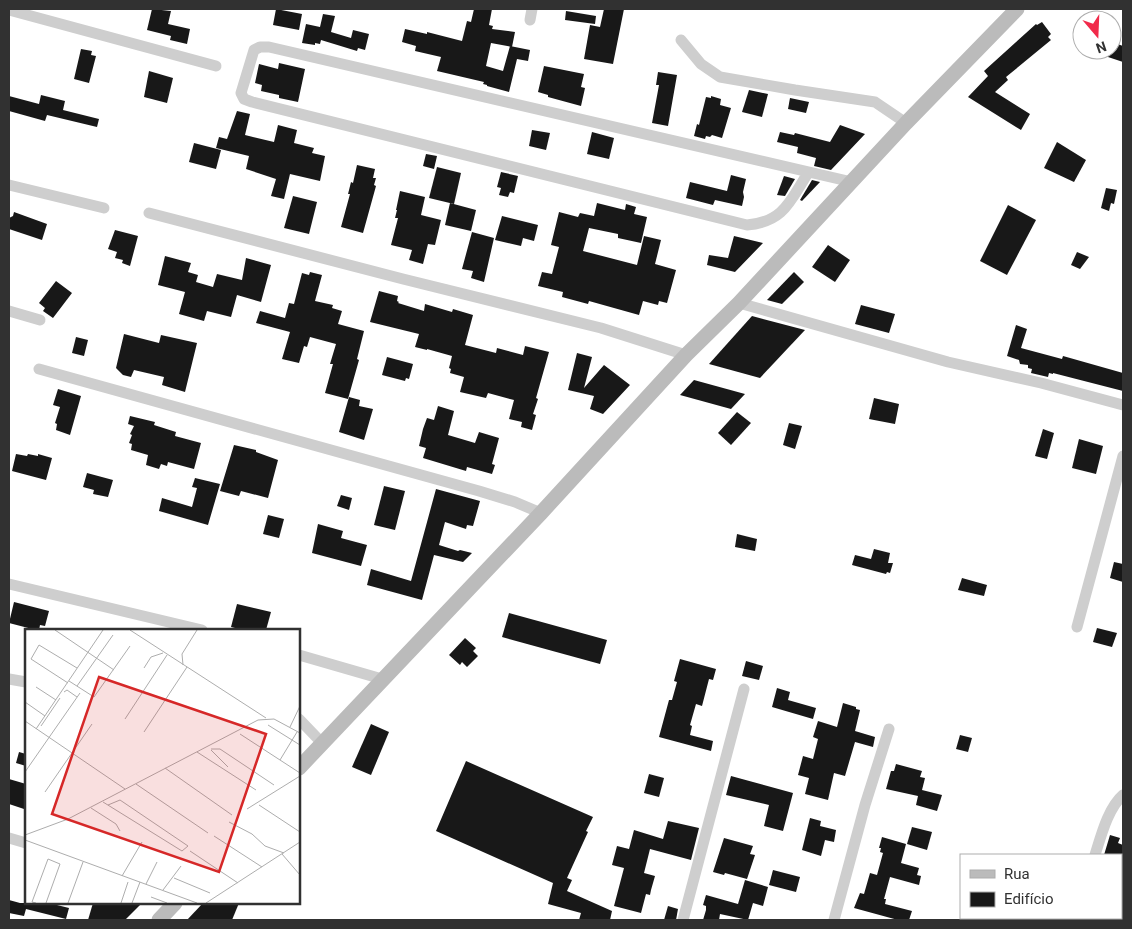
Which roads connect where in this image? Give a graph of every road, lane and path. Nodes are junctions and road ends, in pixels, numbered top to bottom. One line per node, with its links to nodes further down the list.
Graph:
1 (1016, 9): 5 (street)
2 (9, 10): 4 (street)
3 (681, 40): 5 (street)
4 (216, 66)
5 (906, 123): 7 (street)
6 (808, 173): 6 (street); 7 (street)
7 (852, 182): 11 (street)
8 (9, 185): 9 (street)
9 (104, 208)
10 (149, 213): 14 (street)
11 (739, 303): 14 (street); 16 (street)
12 (9, 311): 13 (street)
13 (40, 320)
14 (686, 355): 18 (street)
15 (39, 369): 18 (street)
16 (1123, 405)
17 (1123, 456): 20 (street)
18 (541, 512): 24 (street)
19 (9, 584): 21 (street)
20 (1077, 627)
21 (198, 629)
22 (300, 655): 24 (street)
23 (9, 679): 25 (street)
24 (382, 679): 29 (street)
25 (25, 682)
26 (744, 689): 37 (street)
27 (300, 723): 29 (street)
28 (890, 729): 38 (street)
29 (322, 743): 30 (street)
30 (300, 767)
31 (1123, 795): 34 (street)
32 (9, 838): 33 (street)
33 (25, 843)
34 (1095, 854)
35 (174, 904): 36 (street)
36 (159, 920)
37 (682, 920)
38 (834, 920)

